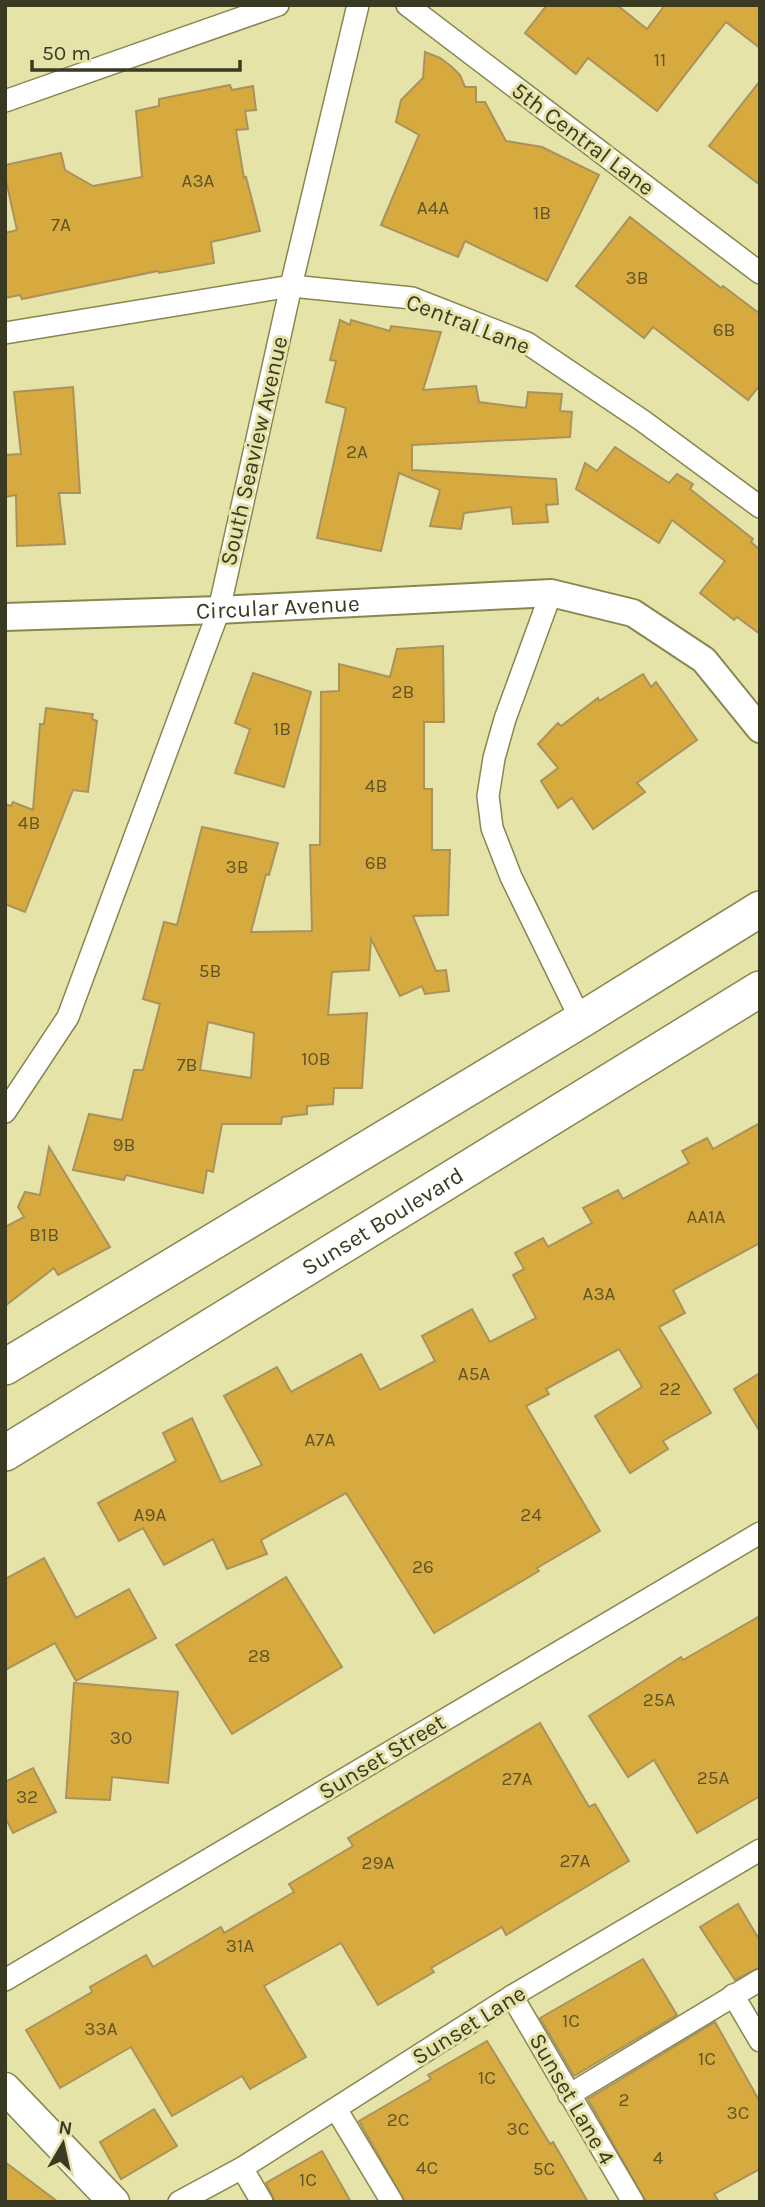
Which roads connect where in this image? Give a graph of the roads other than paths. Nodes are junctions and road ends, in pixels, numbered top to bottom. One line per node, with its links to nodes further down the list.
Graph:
1 (278, 5): 4 (street)
2 (358, 5): 6 (street, South Seaview Avenue)
3 (407, 5): 5 (street, 5th Central Lane)
4 (5, 101)
5 (760, 273)
6 (291, 286): 7 (street, Central Lane); 8 (street, Central Lane); 10 (street, South Seaview Avenue)
7 (5, 333)
8 (760, 507)
9 (551, 593): 10 (street, Circular Avenue); 12 (street, Circular Avenue); 15 (street)
10 (219, 610): 11 (street, Circular Avenue); 16 (street, South Seaview Avenue)
11 (5, 617)
12 (760, 729)
13 (760, 909): 15 (main road)
14 (760, 989): 18 (main road, Sunset Boulevard)
15 (581, 1020): 17 (main road)
16 (5, 1112)
17 (5, 1367)
18 (5, 1453)
19 (760, 1533): 21 (street, Sunset Street)
20 (760, 1850): 24 (street, Sunset Lane)
21 (5, 1980)
22 (760, 1980): 23 (street)
23 (733, 1995): 25 (street); 27 (street)
24 (512, 1996): 27 (street, Sunset Lane 4); 28 (street, Sunset Lane)
25 (760, 2040)
26 (5, 2088): 30 (main road)
27 (569, 2095): 34 (street, Sunset Lane 4)
28 (336, 2109): 29 (street, Sunset Lane); 33 (street)
29 (242, 2168): 31 (street, Sunset Lane); 32 (street)
30 (114, 2202)
31 (179, 2202)
32 (262, 2202)
33 (392, 2202)
34 (633, 2202)

